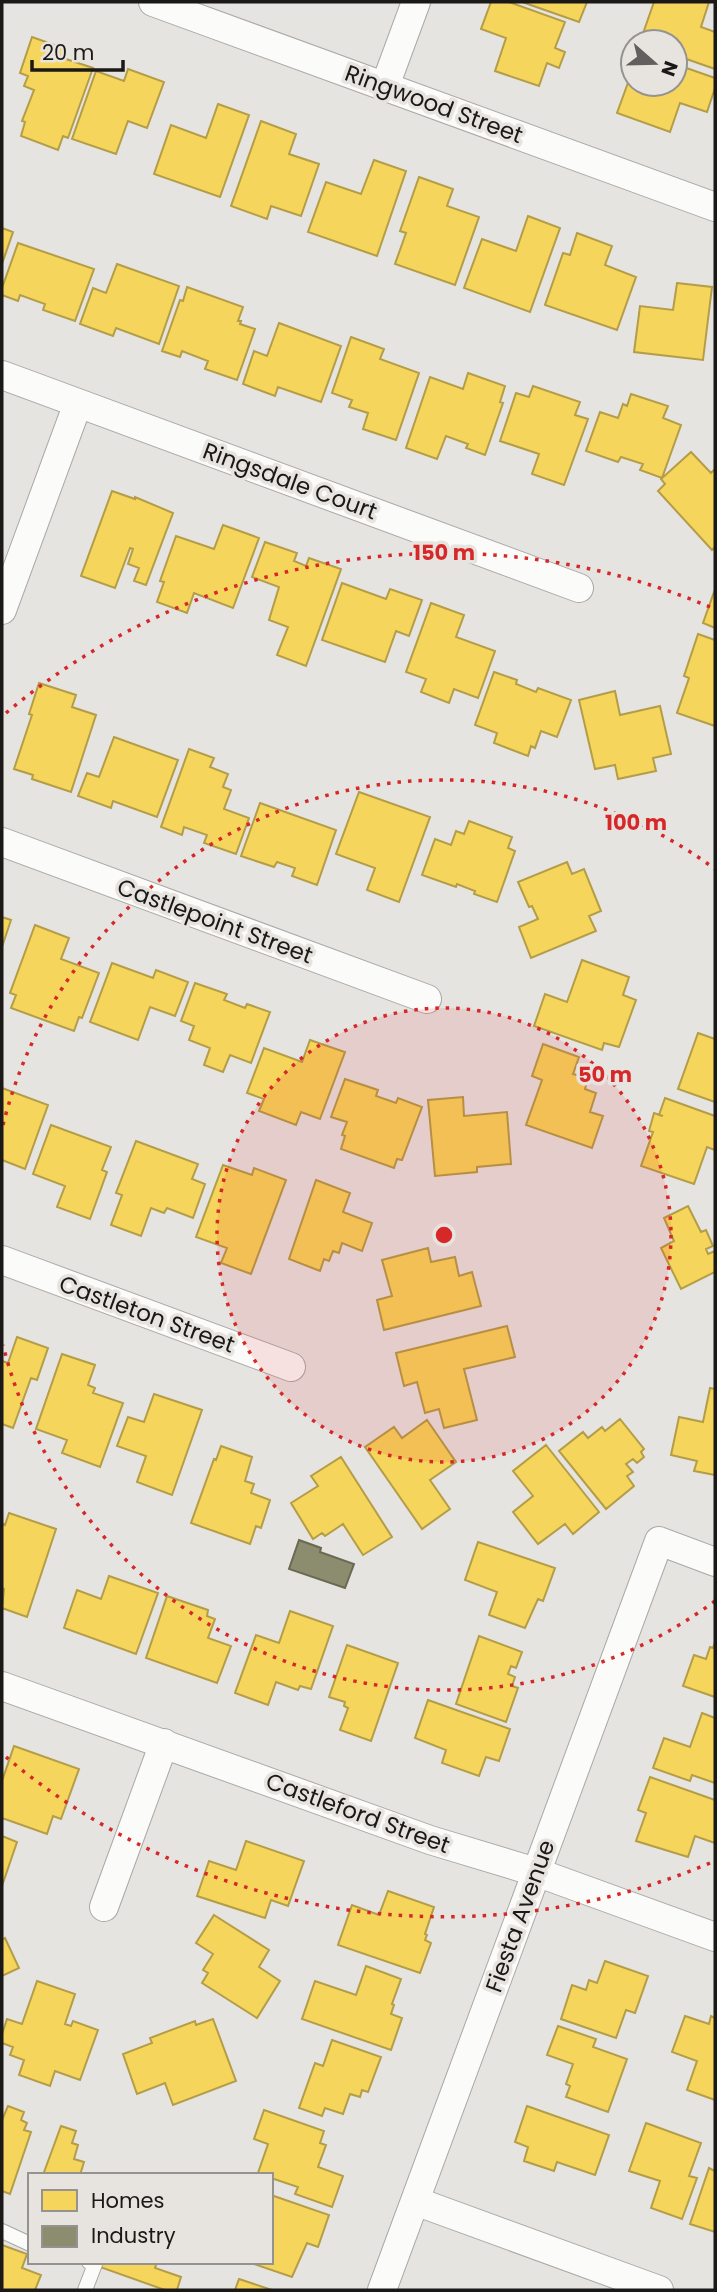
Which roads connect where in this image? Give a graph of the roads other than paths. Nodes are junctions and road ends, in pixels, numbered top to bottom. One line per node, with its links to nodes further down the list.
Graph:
1 (152, 2): 3 (street, Ringwood Street)
2 (416, 2): 3 (street)
3 (385, 86): 4 (street, Ringwood Street)
4 (715, 207)
5 (2, 375): 6 (street, Ringsdale Court)
6 (78, 403): 7 (street, Ringsdale Court); 8 (street)
7 (579, 588)
8 (2, 610)
9 (2, 842): 10 (street, Castlepoint Street)
10 (427, 999)
11 (2, 1260): 12 (street, Castleton Street)
12 (291, 1367)
13 (715, 1562): 16 (street, Fiesta Avenue)
14 (2, 1686): 15 (street, Castleford Street)
15 (164, 1743): 16 (street, Castleford Street); 17 (street)
16 (536, 1872): 18 (street, Castleford Street); 19 (street, Fiesta Avenue)
17 (104, 1907)
18 (715, 1937)
19 (415, 2201): 24 (street, Fiesta Avenue); 25 (street)
20 (2, 2231): 21 (lane)
21 (28, 2243)
22 (95, 2264): 23 (lane)
23 (85, 2290)
24 (382, 2290)
25 (659, 2290)

